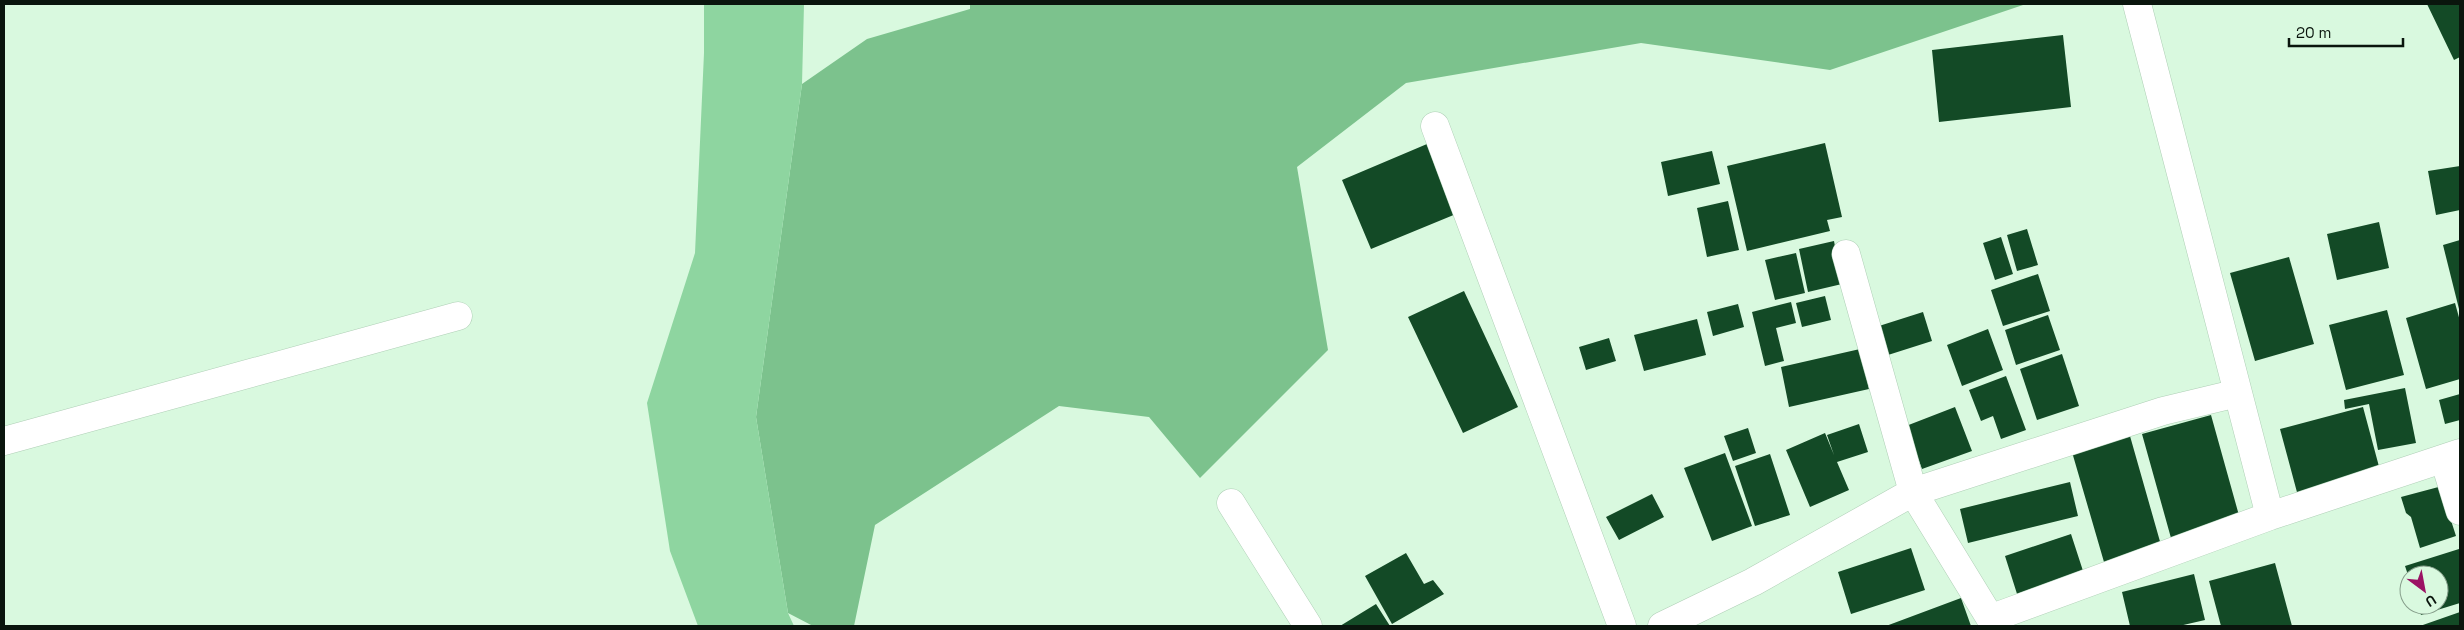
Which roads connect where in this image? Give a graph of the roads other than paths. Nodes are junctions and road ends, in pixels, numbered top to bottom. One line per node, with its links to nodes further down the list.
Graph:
1 (2137, 4): 5 (street)
2 (1435, 126): 14 (street)
3 (1846, 254): 8 (street)
4 (458, 316): 6 (street)
5 (2238, 394): 8 (street); 11 (street)
6 (4, 441)
7 (2452, 456): 10 (street); 11 (street)
8 (1913, 492): 12 (street); 15 (street)
9 (1231, 503): 13 (street)
10 (2460, 511)
11 (2270, 516): 12 (street)
12 (1994, 622)
13 (1308, 626)
14 (1622, 626)
15 (1662, 626)

